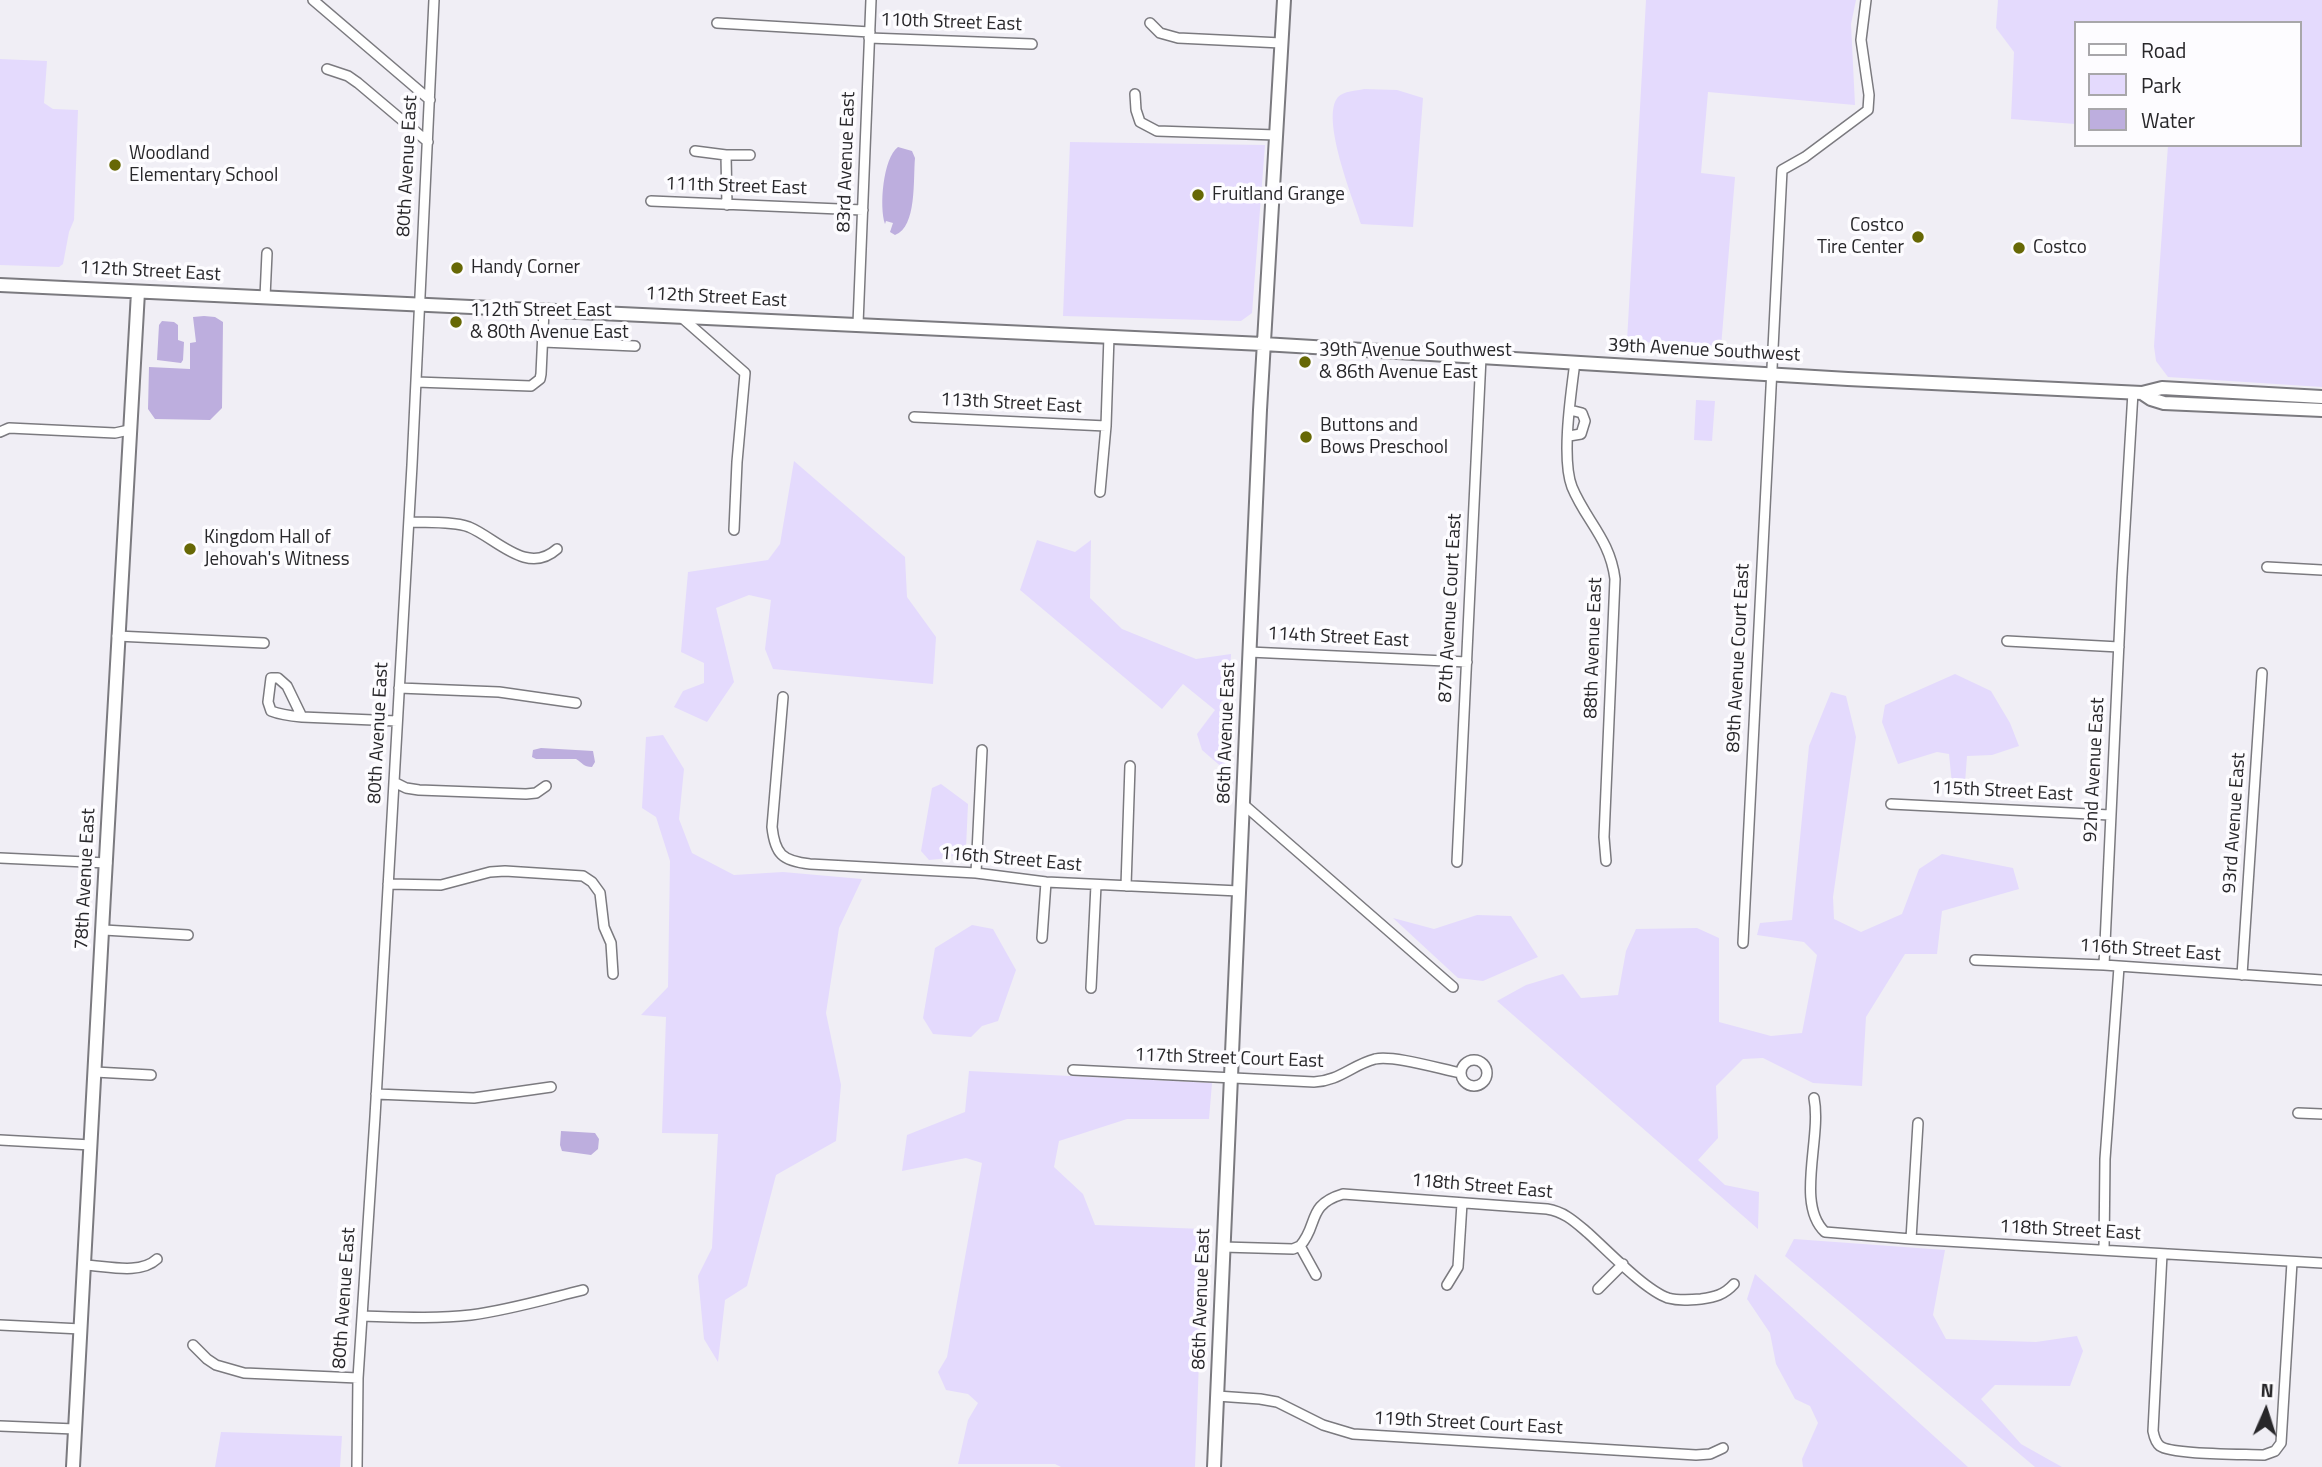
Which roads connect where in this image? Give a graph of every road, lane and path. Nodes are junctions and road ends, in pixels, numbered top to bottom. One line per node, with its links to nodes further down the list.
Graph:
1 (313, 0): 13 (street)
2 (434, 0): 13 (street, 80th Avenue East)
3 (871, 0): 8 (street, 83rd Avenue East)
4 (1284, 0): 9 (street, 86th Avenue East)
5 (1866, 0): 36 (street, 89th Avenue Court East)
6 (717, 23): 8 (street, 110th Street East)
7 (1150, 23): 9 (street)
8 (869, 35): 10 (street, 110th Street East); 21 (street, 83rd Avenue East)
9 (1281, 43): 14 (street, 86th Avenue East)
10 (1032, 44)
11 (327, 69): 15 (street)
12 (1135, 94): 14 (street)
13 (430, 100): 15 (street, 80th Avenue East)
14 (1276, 135): 32 (street, 86th Avenue East)
15 (428, 142): 26 (street, 80th Avenue East)
16 (695, 151): 17 (street)
17 (726, 155): 18 (street); 20 (street)
18 (750, 155)
19 (650, 201): 20 (street, 111th Street East)
20 (727, 205): 21 (street, 111th Street East)
21 (863, 210): 29 (street, 83rd Avenue East)
22 (267, 253): 25 (street)
23 (0, 285): 24 (street, 112th Street East)
24 (138, 292): 25 (street, 112th Street East); 44 (street, 78th Avenue East)
25 (265, 298): 26 (street, 112th Street East)
26 (418, 304): 27 (street, 112th Street East); 37 (street, 80th Avenue East)
27 (544, 310): 28 (street, 112th Street East); 31 (street)
28 (680, 316): 29 (street, 112th Street East); 49 (street)
29 (858, 324): 30 (street, 112th Street East)
30 (1109, 336): 32 (street, 112th Street East); 43 (street)
31 (543, 342): 33 (street); 37 (street)
32 (1263, 344): 34 (street, 39th Avenue Southwest); 57 (street, 86th Avenue East)
33 (635, 346)
34 (1480, 357): 35 (street, 39th Avenue Southwest); 58 (street, 87th Avenue Court East)
35 (1575, 362): 36 (street, 39th Avenue Southwest); 40 (street, 88th Avenue East)
36 (1770, 374): 38 (street, 39th Avenue Southwest); 85 (street, 89th Avenue Court East)
37 (416, 382): 48 (street, 80th Avenue East)
38 (2138, 393): 39 (street, 39th Avenue Southwest); 41 (street, 39th Avenue Southwest); 56 (street, 92nd Avenue East)
39 (2322, 397)
40 (1570, 410): 46 (street, 88th Avenue East); 46 (street)
41 (2322, 410)
42 (914, 417): 43 (street, 113th Street East)
43 (1106, 426): 47 (street)
44 (129, 430): 45 (street); 53 (street, 78th Avenue East)
45 (0, 432)
46 (1569, 436): 73 (street, 88th Avenue East)
47 (1100, 492)
48 (409, 522): 50 (street); 60 (street, 80th Avenue East)
49 (734, 530)
50 (557, 549)
51 (2267, 567): 52 (street)
52 (2322, 570)
53 (117, 636): 55 (street); 75 (street, 78th Avenue East)
54 (2007, 641): 56 (street)
55 (264, 643)
56 (2119, 647): 71 (street, 92nd Avenue East)
57 (1249, 652): 58 (street, 114th Street East); 69 (street, 86th Avenue East)
58 (1467, 662): 74 (street, 87th Avenue Court East)
59 (2262, 673): 90 (street, 93rd Avenue East)
60 (399, 688): 62 (street); 64 (street, 80th Avenue East)
61 (783, 697): 76 (street, 116th Street East)
62 (576, 703)
63 (302, 717): 63 (street); 64 (street)
64 (397, 721): 67 (street, 80th Avenue East)
65 (982, 750): 76 (street)
66 (1130, 766): 80 (street)
67 (394, 782): 68 (street); 78 (street, 80th Avenue East)
68 (546, 786)
69 (1243, 804): 81 (street, 86th Avenue East); 92 (street)
70 (1891, 804): 71 (street, 115th Street East)
71 (2110, 815): 87 (street, 92nd Avenue East)
72 (0, 858): 75 (street)
73 (1606, 861)
74 (1457, 862)
75 (107, 863): 82 (street, 78th Avenue East)
76 (976, 873): 77 (street, 116th Street East)
77 (1046, 882): 79 (street, 116th Street East); 84 (street)
78 (388, 884): 89 (street); 100 (street, 80th Avenue East)
79 (1096, 885): 80 (street, 116th Street East); 93 (street)
80 (1126, 886): 81 (street, 116th Street East)
81 (1239, 891): 98 (street, 86th Avenue East)
82 (104, 930): 83 (street); 95 (street, 78th Avenue East)
83 (188, 935)
84 (1042, 938)
85 (1743, 943)
86 (1975, 960): 87 (street, 116th Street East)
87 (2104, 965): 88 (street, 116th Street East)
88 (2119, 967): 90 (street, 116th Street East); 111 (street)
89 (613, 974)
90 (2242, 975): 91 (street, 116th Street East)
91 (2322, 980)
92 (1453, 987)
93 (1091, 988)
94 (1073, 1070): 98 (street, 117th Street Court East)
95 (95, 1072): 97 (street); 106 (street, 78th Avenue East)
96 (1461, 1073): 98 (street, 117th Street Court East)
97 (151, 1075)
98 (1231, 1078): 110 (street, 86th Avenue East)
99 (551, 1087): 100 (street)
100 (376, 1094): 123 (street, 80th Avenue East)
101 (1814, 1098): 108 (street, 118th Street East)
102 (2298, 1113): 103 (street)
103 (2322, 1114)
104 (1918, 1123): 108 (street)
105 (0, 1140): 106 (street)
106 (91, 1145): 117 (street, 78th Avenue East)
107 (1462, 1203): 109 (street, 118th Street East); 116 (street, 118th Street East); 120 (street)
108 (1911, 1239): 111 (street, 118th Street East)
109 (1300, 1246): 110 (street); 118 (street)
110 (1223, 1247): 128 (street, 86th Avenue East)
111 (2104, 1250): 112 (street, 118th Street East)
112 (2162, 1254): 114 (street, 118th Street East); 114 (street)
113 (157, 1259): 117 (street)
114 (2292, 1262): 115 (street, 118th Street East)
115 (2322, 1263)
116 (1623, 1264): 119 (street, 118th Street East); 121 (street)
117 (85, 1265): 125 (street, 78th Avenue East)
118 (1317, 1275)
119 (1734, 1284)
120 (1447, 1285)
121 (1598, 1289)
122 (583, 1290): 123 (street)
123 (362, 1316): 127 (street, 80th Avenue East)
124 (0, 1325): 125 (street)
125 (81, 1329): 130 (street, 78th Avenue East)
126 (193, 1345): 127 (street)
127 (358, 1378): 133 (street, 80th Avenue East)
128 (1217, 1396): 131 (street, 119th Street Court East); 134 (street, 86th Avenue East)
129 (0, 1426): 130 (street)
130 (75, 1429): 132 (street, 78th Avenue East)
131 (1723, 1448)
132 (73, 1467)
133 (357, 1467)
134 (1214, 1467)

